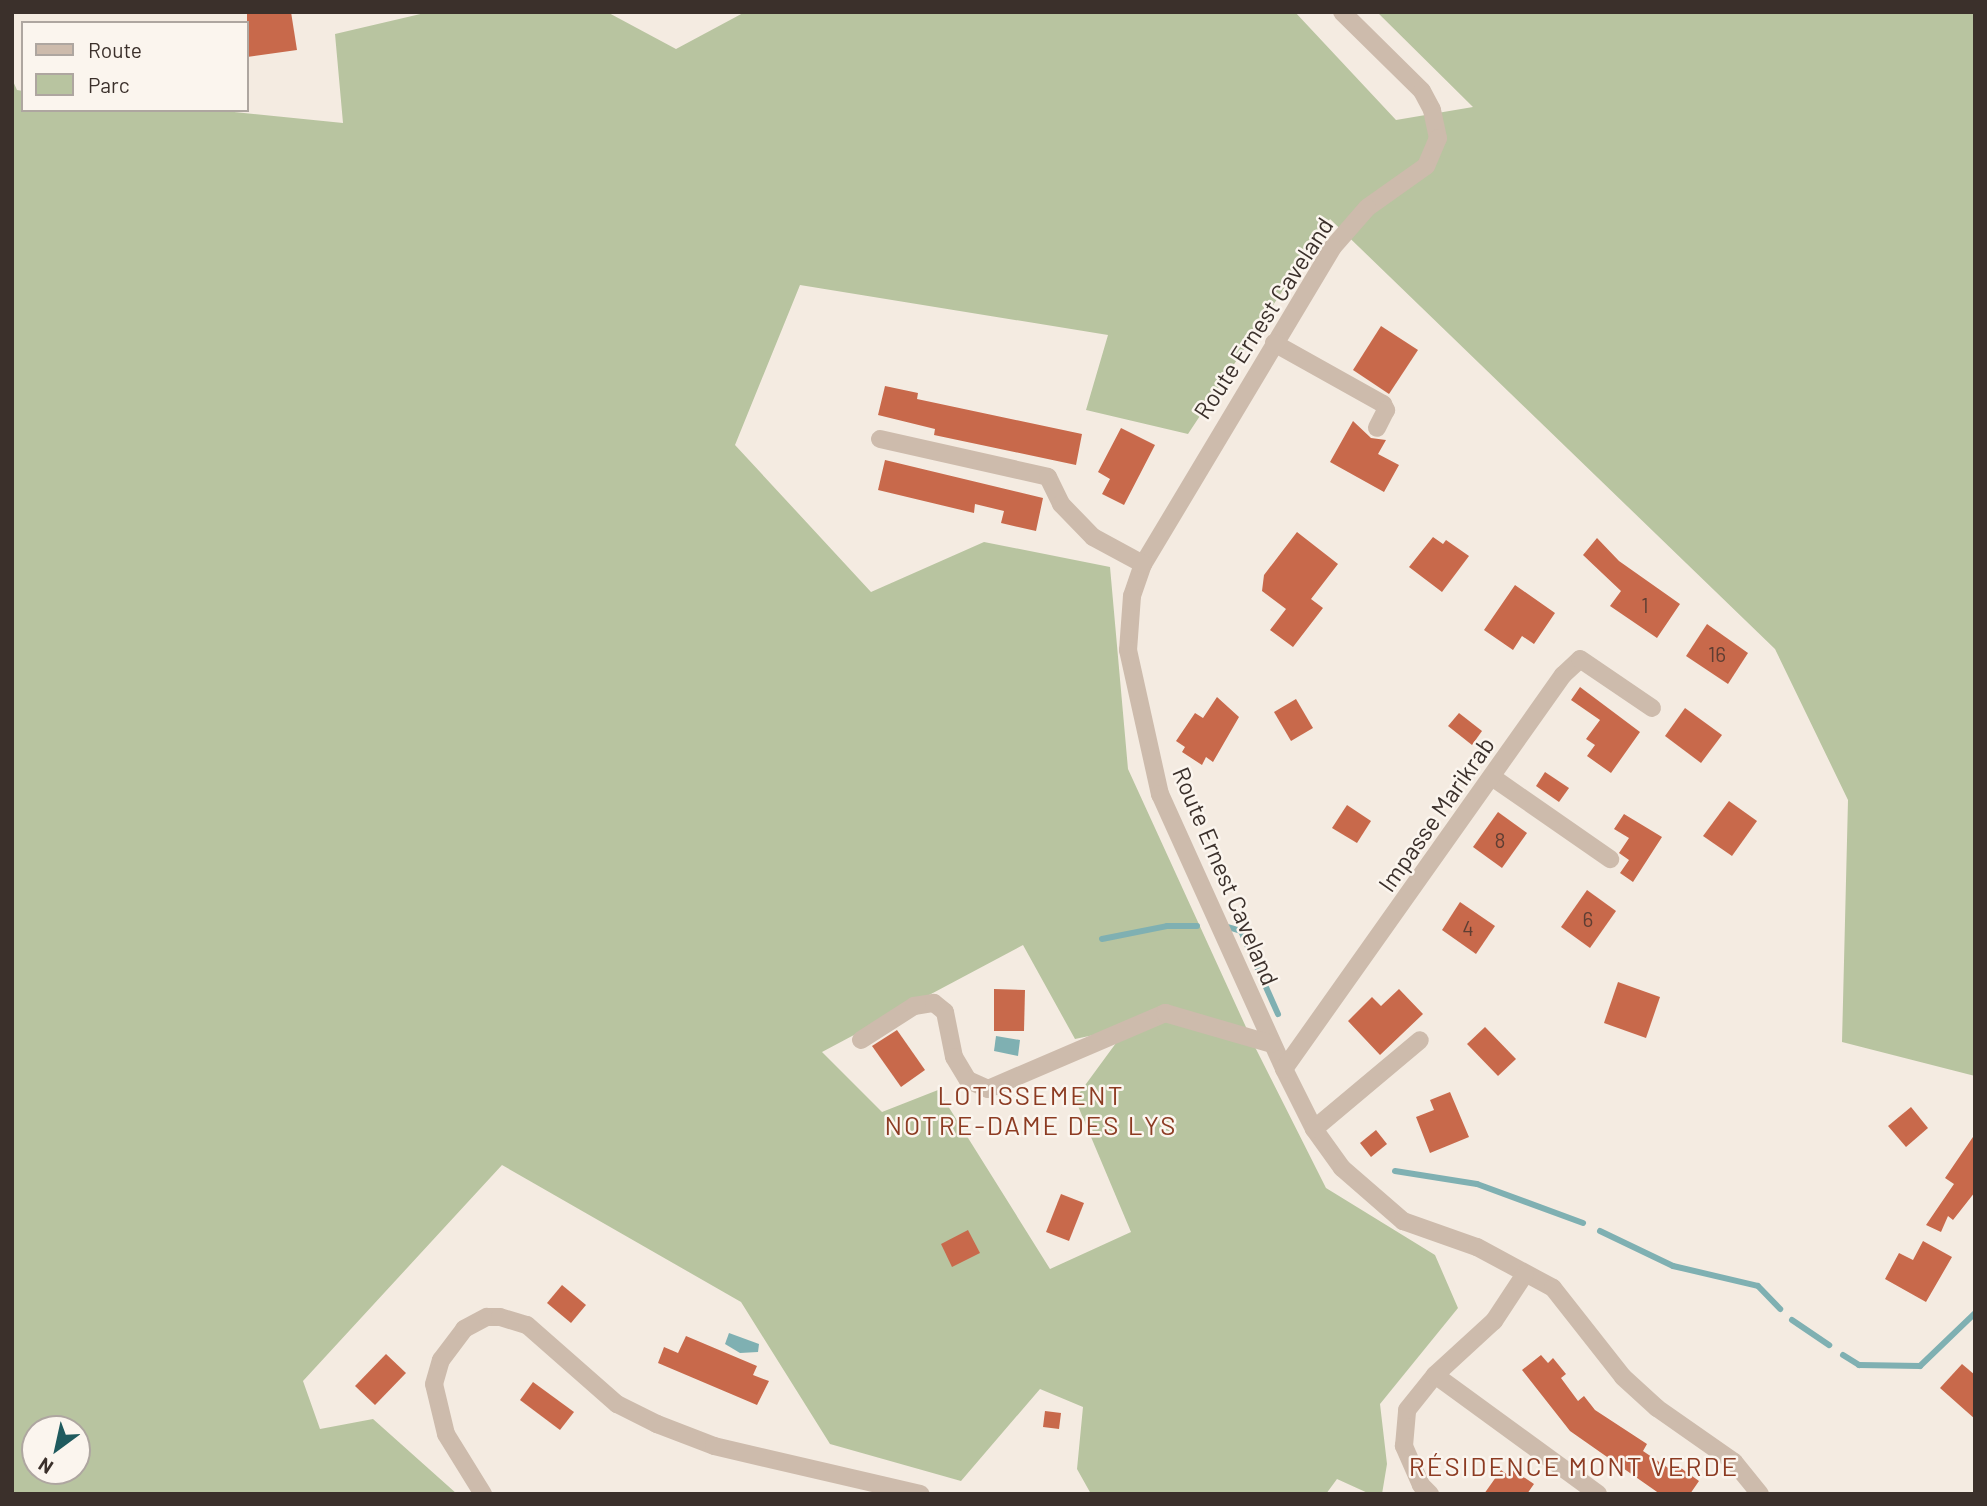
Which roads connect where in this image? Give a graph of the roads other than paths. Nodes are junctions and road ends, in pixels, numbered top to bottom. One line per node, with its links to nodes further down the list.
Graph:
1 (1342, 12): 2 (street, Route Ernest Caveland)
2 (1274, 343): 3 (street); 5 (street, Route Ernest Caveland)
3 (1377, 428)
4 (880, 439): 5 (street)
5 (1143, 564): 11 (street, Route Ernest Caveland)
6 (1652, 708): 7 (street, Impasse Marikrab)
7 (1492, 777): 8 (street); 12 (street, Impasse Marikrab)
8 (1610, 859)
9 (861, 1040): 11 (street)
10 (1420, 1040): 13 (street)
11 (1272, 1044): 12 (street, Route Ernest Caveland)
12 (1284, 1069): 13 (street, Route Ernest Caveland)
13 (1314, 1129): 14 (street, Route Ernest Caveland)
14 (1525, 1275): 15 (street); 20 (street, Route Ernest Caveland)
15 (1435, 1375): 18 (street); 19 (street)
16 (483, 1494): 17 (street)
17 (921, 1494)
18 (1430, 1494)
19 (1598, 1494)
20 (1760, 1494)

